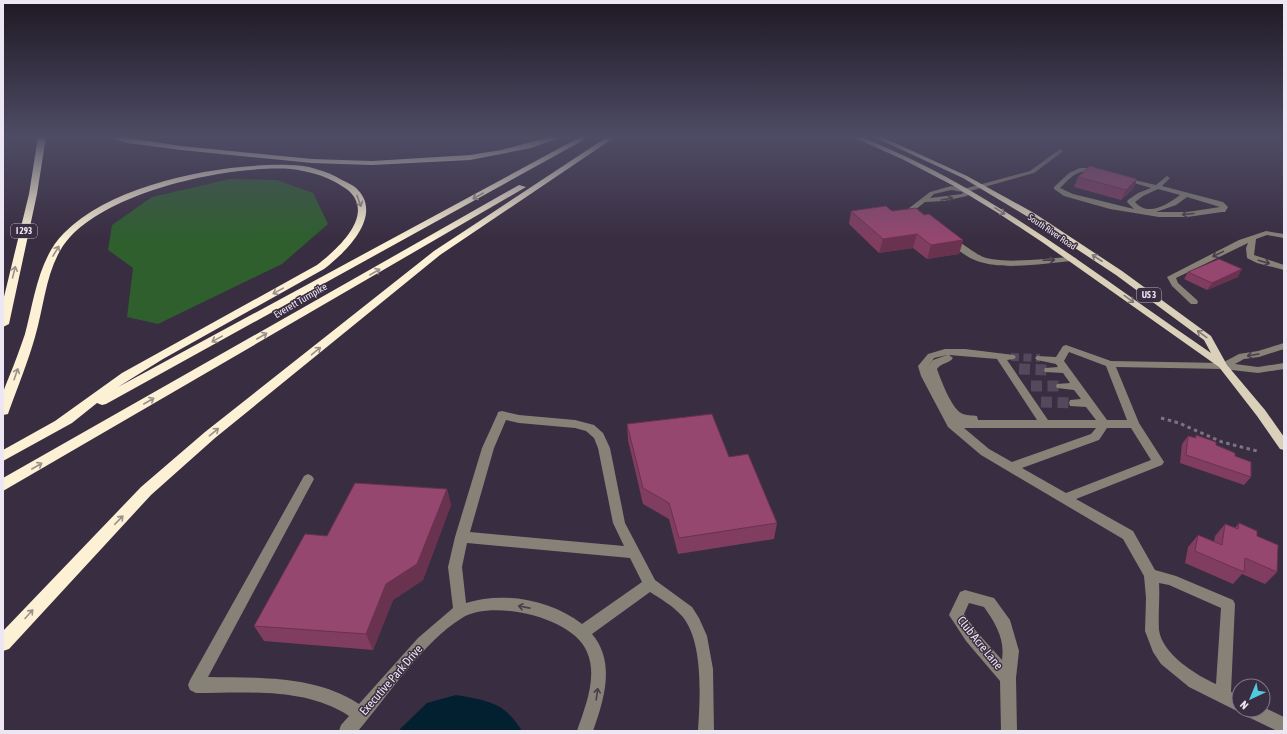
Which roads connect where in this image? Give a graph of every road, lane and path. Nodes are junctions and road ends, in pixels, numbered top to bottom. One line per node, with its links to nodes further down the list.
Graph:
1 (37, 171): 26 (highway, I 293, one-way to 1)
2 (221, 171): 44 (highway, one-way to 2)
3 (310, 171): 46 (highway, one-way to 46)
4 (523, 171): 46 (highway, Everett Turnpike, one-way to 46)
5 (550, 171): 56 (highway, Everett Turnpike, one-way to 5)
6 (559, 171): 64 (highway, one-way to 6)
7 (931, 171): 15 (main road, South River Road / US 3)
8 (952, 171): 13 (main road, South River Road / US 3)
9 (1033, 171): 13 (street)
10 (1075, 171): 18 (street)
11 (1096, 171): 14 (street)
12 (1167, 178): 14 (street)
13 (982, 186): 15 (street); 32 (main road, South River Road / US 3, one-way to 13)
14 (1159, 188): 16 (street); 17 (street)
15 (967, 190): 19 (street); 23 (main road, South River Road / US 3, one-way to 23)
16 (1148, 191): 17 (street); 18 (street)
17 (1183, 197): 18 (street); 18 (street, one-way to 18)
18 (1142, 212)
19 (927, 222)
20 (944, 235): 23 (street, one-way to 23)
21 (1284, 236): 22 (street)
22 (1253, 238): 24 (street, one-way to 24); 25 (street, one-way to 25)
23 (1073, 259): 32 (main road, South River Road / US 3, one-way to 32)
24 (1284, 268)
25 (1194, 302)
26 (3, 324)
27 (1284, 346): 32 (street, one-way to 32)
28 (961, 353): 36 (street); 47 (street); 48 (street)
29 (1040, 358): 30 (street)
30 (1059, 361): 31 (street); 35 (street)
31 (1110, 364): 32 (street); 50 (street)
32 (1224, 366): 33 (street); 51 (main road, South River Road / US 3)
33 (1284, 366)
34 (1049, 370): 35 (street)
35 (1066, 370): 39 (street)
36 (1020, 386): 37 (street); 40 (street)
37 (1031, 386)
38 (1061, 386): 39 (street)
39 (1077, 387): 43 (street)
40 (1030, 402): 41 (street); 48 (street)
41 (1041, 402)
42 (1074, 403): 43 (street)
43 (1089, 403): 49 (street)
44 (3, 411)
45 (1161, 418): 52 (path)
46 (60, 423): 53 (highway, Everett Turnpike)
47 (952, 424): 48 (street); 54 (street)
48 (1040, 424): 49 (street)
49 (1104, 424): 50 (street); 54 (street)
50 (1134, 424): 57 (street)
51 (1284, 446)
52 (1257, 450)
53 (3, 456)
54 (1011, 467): 57 (street)
55 (308, 479): 68 (street)
56 (3, 486)
57 (1065, 498): 60 (street)
58 (462, 538): 59 (street); 59 (street); 62 (street)
59 (635, 553): 61 (street)
60 (1151, 575): 66 (street); 66 (street)
61 (650, 584): 63 (street); 73 (street)
62 (460, 611): 63 (street, Executive Park Drive, one-way to 62); 68 (street, Executive Park Drive)
63 (582, 634): 72 (street, Executive Park Drive, one-way to 63)
64 (3, 643)
65 (1008, 678): 65 (street, Club Acre Lane); 74 (street, Club Acre Lane)
66 (1223, 696): 67 (street)
67 (1231, 700)
68 (361, 716): 71 (street, Executive Park Drive)
69 (1268, 718): 70 (street)
70 (1284, 726)
71 (347, 731)
72 (585, 731)
73 (706, 731)
74 (1009, 731)

